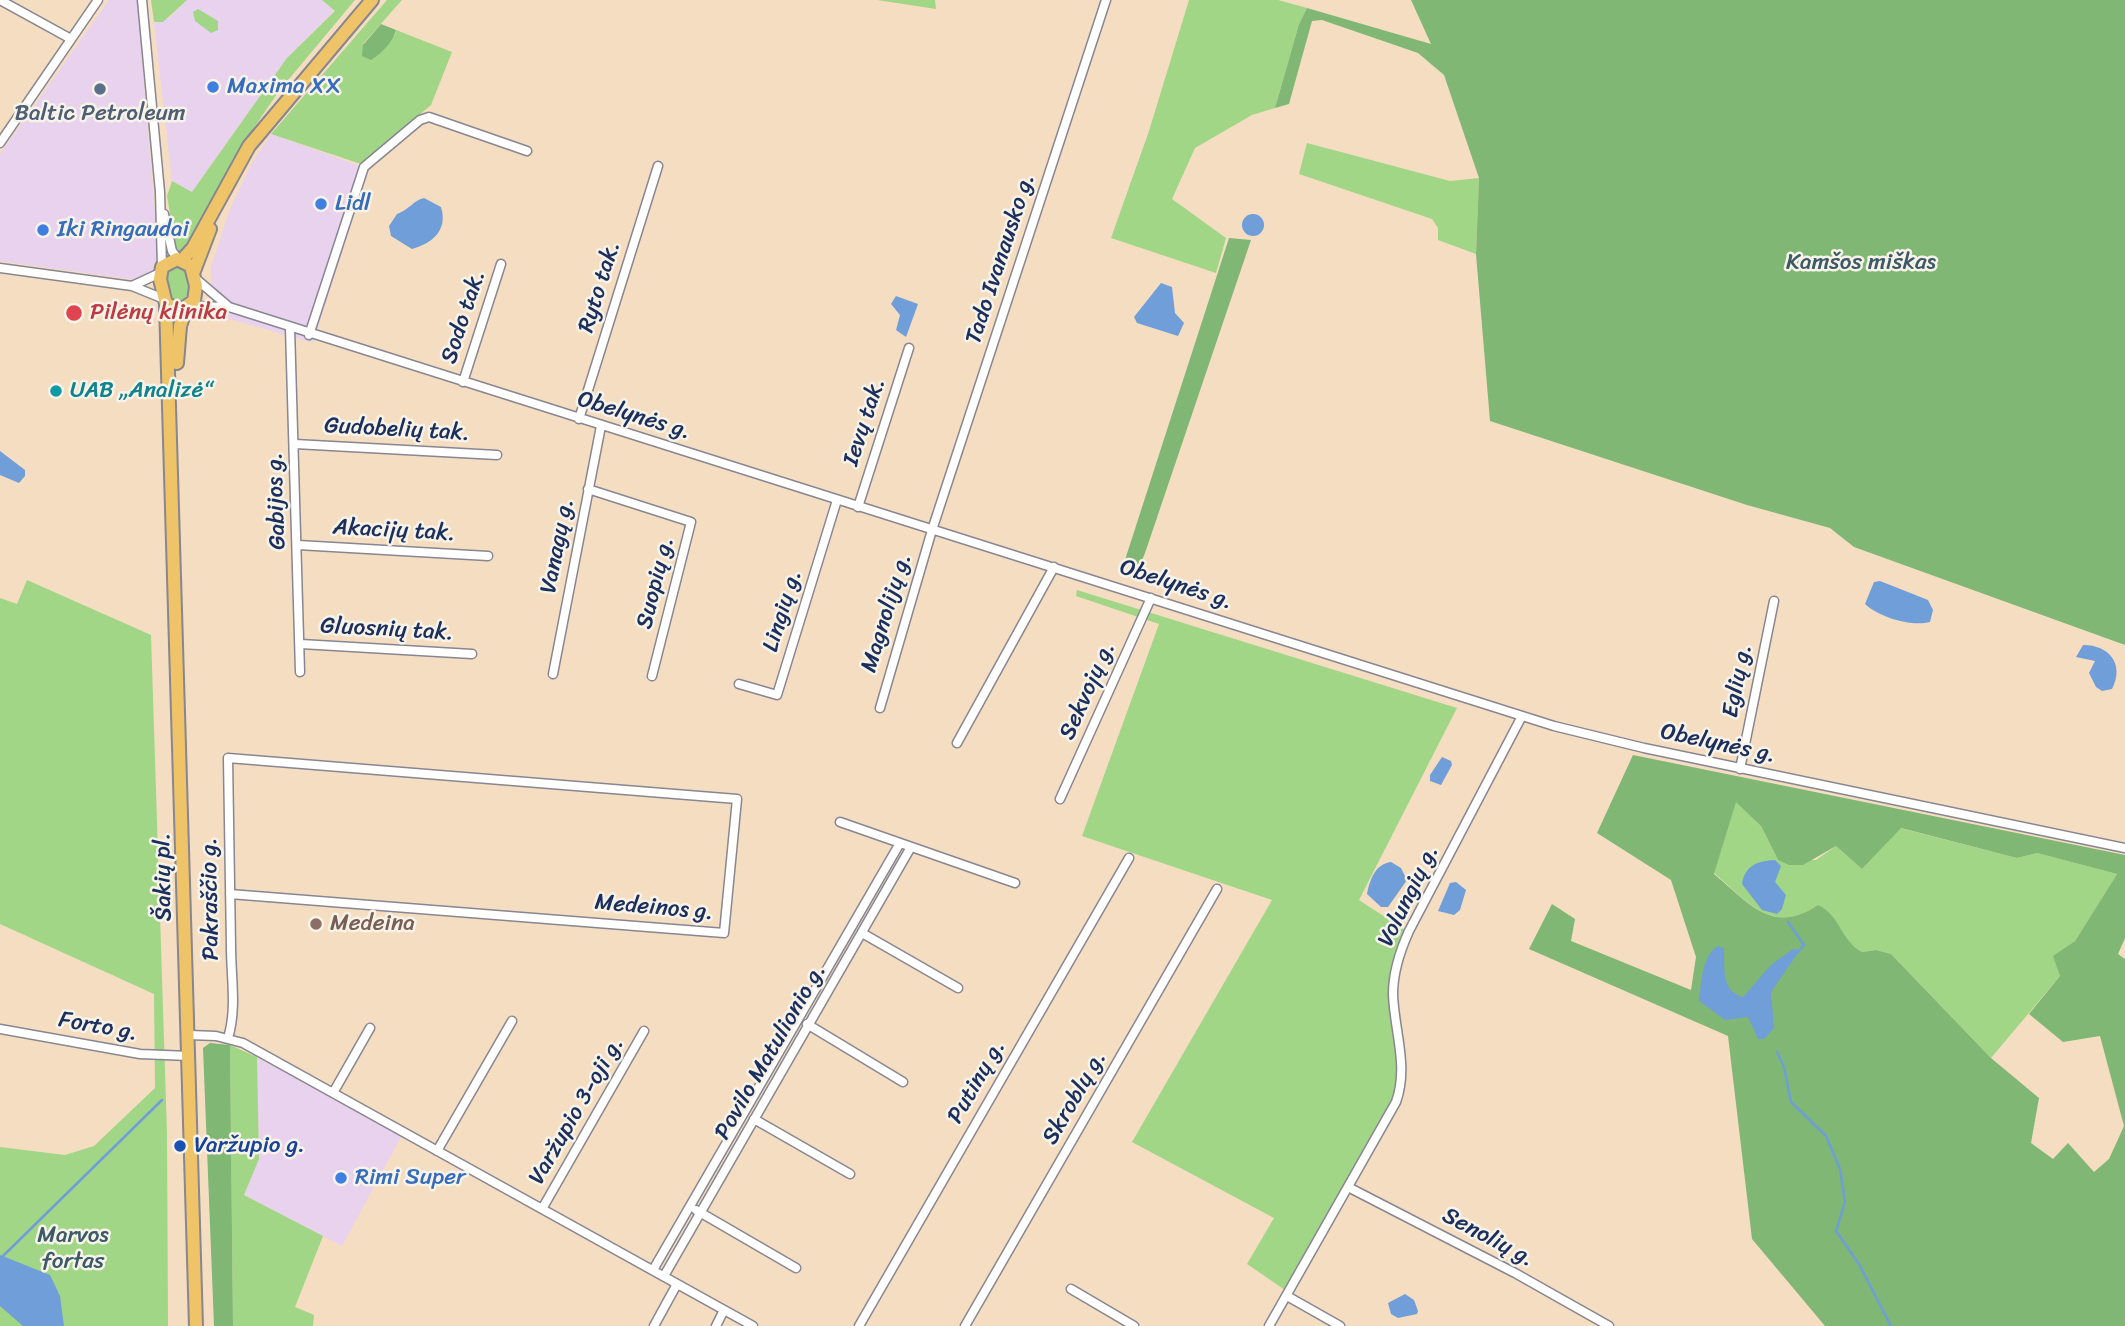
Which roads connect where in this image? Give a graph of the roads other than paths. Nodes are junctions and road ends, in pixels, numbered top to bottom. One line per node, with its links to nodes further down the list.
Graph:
1 (0, 0): 6 (street)
2 (98, 0): 6 (street)
3 (142, 0): 11 (street)
4 (372, 0): 10 (main road)
5 (1106, 0): 33 (street, Tado Ivanausko g.)
6 (71, 39): 7 (street)
7 (0, 143)
8 (527, 152): 22 (street)
9 (658, 166): 25 (street, Ryto tak.)
10 (229, 178): 12 (main road); 16 (main road)
11 (160, 192): 12 (street); 15 (street)
12 (181, 260): 15 (main road); 16 (main road)
13 (501, 264): 24 (street, Sodo tak.)
14 (0, 268): 17 (street)
15 (161, 270): 17 (street); 18 (main road)
16 (194, 275): 19 (main road); 20 (street, Obelynės g.)
17 (132, 286): 18 (street)
18 (165, 302): 19 (main road); 27 (main road, Šakių pl.)
19 (188, 307): 20 (street, Obelynės g.); 27 (main road, Šakių pl.)
20 (229, 307): 21 (street, Obelynės g.)
21 (289, 328): 22 (street, Obelynės g.); 28 (street, Gabijos g.)
22 (309, 335): 24 (street, Obelynės g.)
23 (909, 348): 32 (street, Ievų tak.)
24 (463, 382): 25 (street, Obelynės g.)
25 (579, 419): 26 (street, Obelynės g.)
26 (601, 426): 30 (street, Vanagų g.); 31 (street, Obelynės g.)
27 (172, 428): 67 (main road, Šakių pl.)
28 (295, 444): 29 (street, Gudobelių tak.); 34 (street, Gabijos g.)
29 (497, 455)
30 (588, 489): 42 (street, Vanagų g.); 43 (street, Suopių g.)
31 (837, 500): 32 (street, Obelynės g.); 44 (street, Lingių g.)
32 (858, 507): 33 (street, Obelynės g.)
33 (932, 530): 36 (street, Obelynės g.); 45 (street, Magnolijų g.)
34 (298, 545): 35 (street, Akacijų tak.); 39 (street, Gabijos g.)
35 (488, 556)
36 (1054, 567): 37 (street, Obelynės g.); 47 (street)
37 (1151, 598): 46 (street, Obelynės g.); 50 (street, Sekvojų g.)
38 (1774, 601): 49 (street, Eglių g.)
39 (301, 645): 40 (street, Gluosnių tak.); 41 (street, Gabijos g.)
40 (472, 654)
41 (300, 672)
42 (553, 674)
43 (652, 676)
44 (739, 684)
45 (880, 708)
46 (1522, 716): 49 (street, Obelynės g.); 75 (street, Volungių g.)
47 (957, 743)
48 (228, 758): 58 (street, Pakraščio g.); 58 (street, Medeinos g.)
49 (1740, 769): 54 (street, Obelynės g.)
50 (1060, 799)
51 (840, 822): 52 (street)
52 (900, 843): 53 (street); 61 (street, Povilo Matulionio g.)
53 (911, 847): 56 (street); 59 (street, Povilo Matulionio g.)
54 (2125, 848)
55 (1129, 858): 90 (street, Putinų g.)
56 (1015, 883)
57 (1217, 889): 91 (street, Skroblų g.)
58 (230, 894): 68 (street, Pakraščio g.)
59 (862, 933): 60 (street); 63 (street, Povilo Matulionio g.)
60 (958, 988)
61 (798, 1019): 63 (street); 76 (street, Povilo Matulionio g.)
62 (513, 1021): 73 (street)
63 (808, 1025): 70 (street); 72 (street, Povilo Matulionio g.)
64 (370, 1028): 71 (street)
65 (0, 1029): 69 (street, Forto g.)
66 (644, 1031): 77 (street, Varžupio 3-oji g.)
67 (189, 1035): 68 (street); 69 (main road, Šakių pl.)
68 (228, 1038): 71 (street)
69 (189, 1056): 86 (main road, Šakių pl.)
70 (903, 1082)
71 (334, 1093): 73 (street)
72 (754, 1119): 74 (street); 78 (street, Povilo Matulionio g.)
73 (437, 1151): 77 (street)
74 (850, 1174)
75 (1348, 1187): 84 (street, Volungių g.); 95 (street, Senolių g.)
76 (690, 1206): 78 (street); 80 (street, Povilo Matulionio g.)
77 (542, 1209): 80 (street)
78 (700, 1213): 79 (street); 81 (street, Povilo Matulionio g.)
79 (796, 1268)
80 (653, 1270): 81 (street)
81 (664, 1276): 82 (street)
82 (677, 1283): 85 (street); 87 (street)
83 (1071, 1289): 92 (street)
84 (1287, 1296): 93 (street, Volungių g.); 94 (street)
85 (724, 1310): 88 (street); 89 (street)
86 (196, 1326)
87 (654, 1326)
88 (716, 1326)
89 (754, 1326)
90 (859, 1326)
91 (965, 1326)
92 (1134, 1326)
93 (1269, 1326)
94 (1340, 1326)
95 (1609, 1326)

